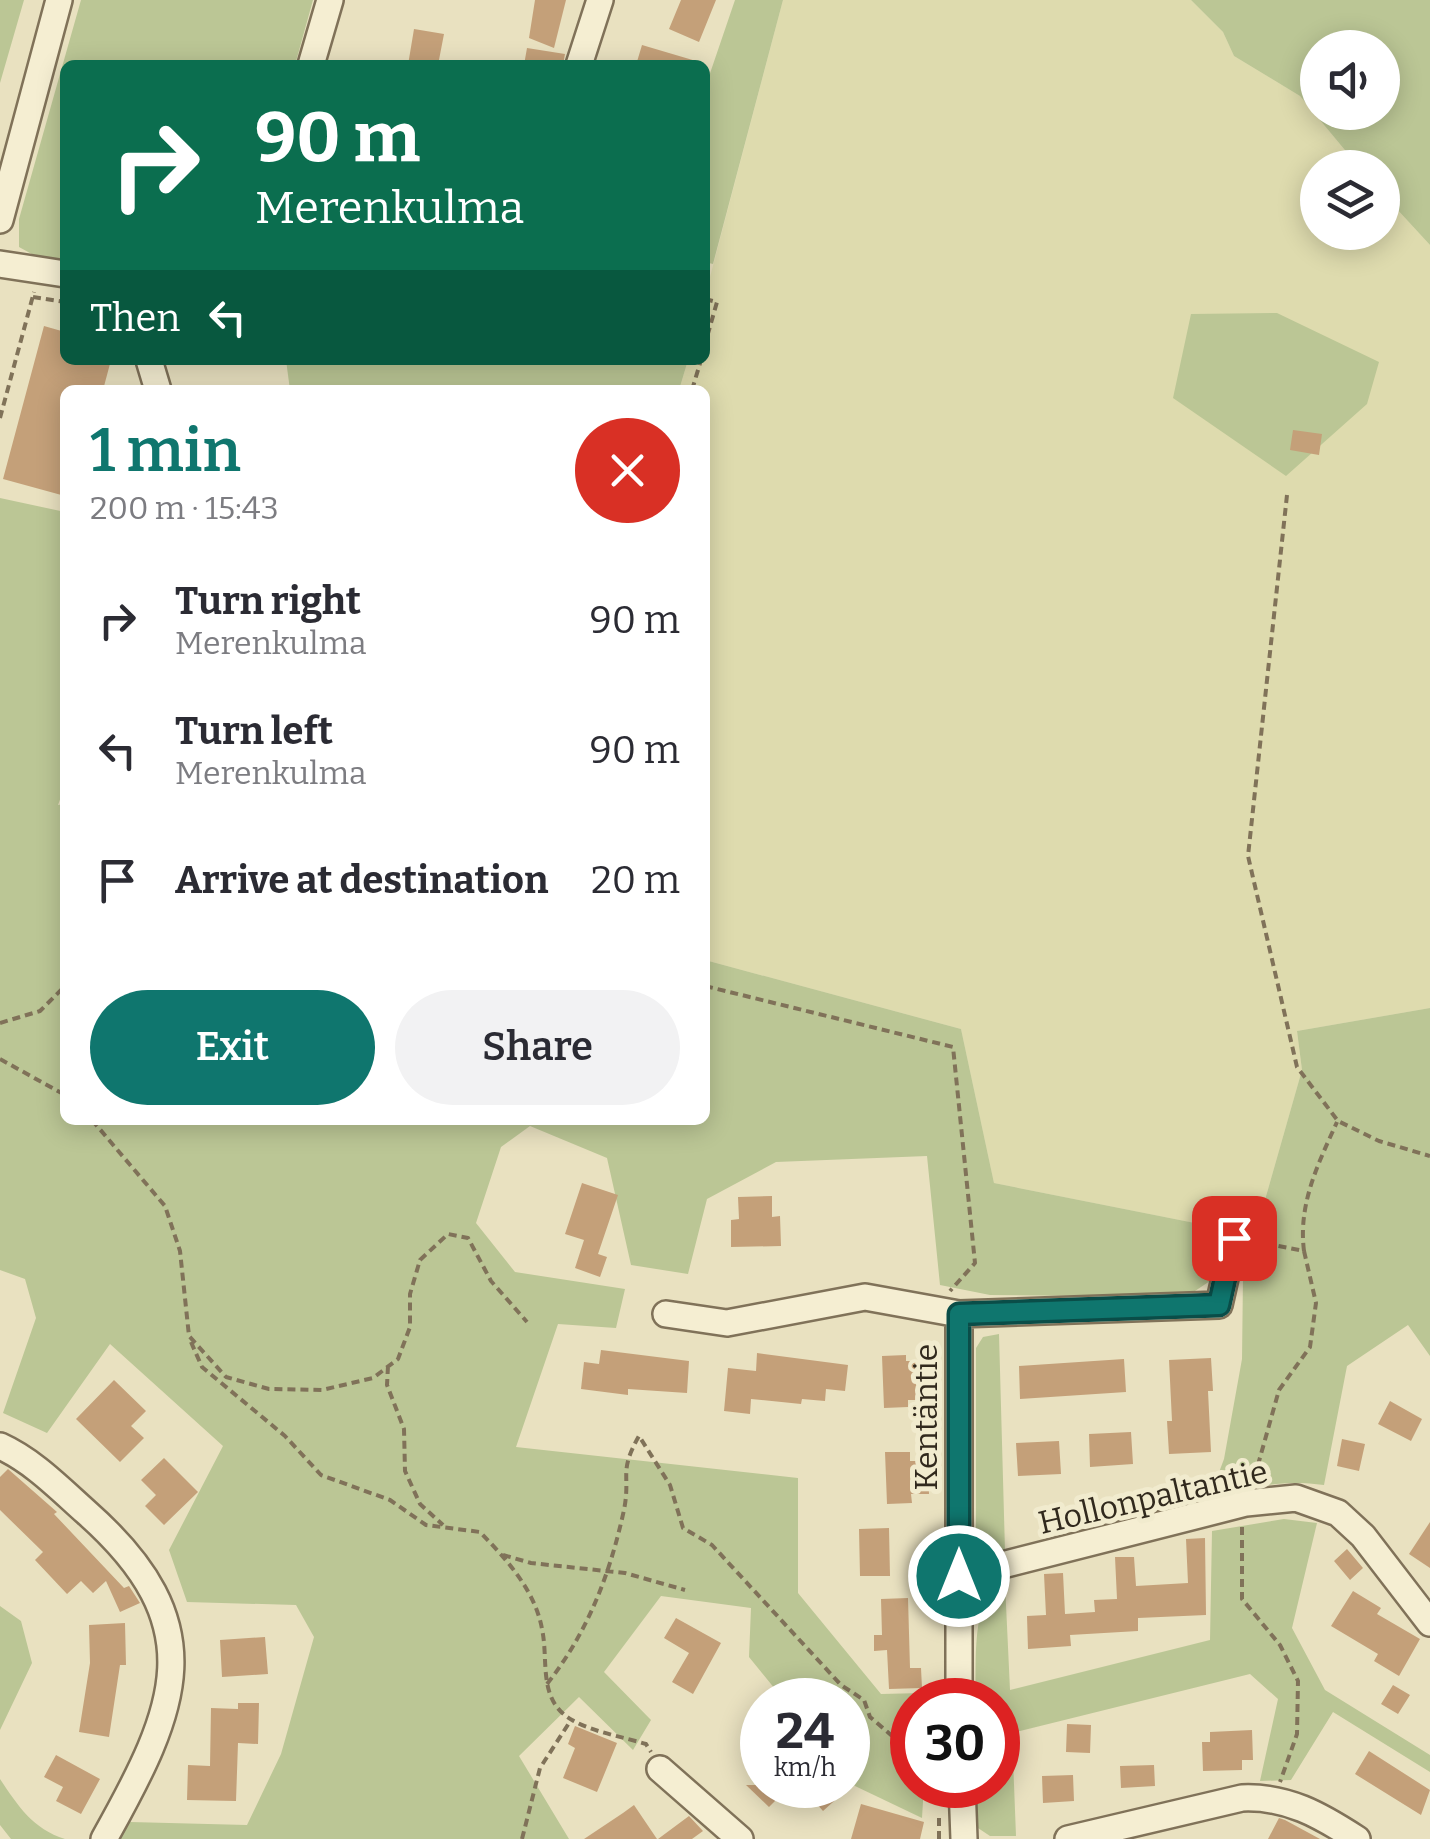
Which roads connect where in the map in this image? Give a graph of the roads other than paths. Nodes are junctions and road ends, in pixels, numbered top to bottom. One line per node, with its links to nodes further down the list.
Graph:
1 (59, 0): 6 (street)
2 (330, 0): 4 (street)
3 (600, 0): 5 (street)
4 (312, 60)
5 (581, 60)
6 (0, 220)
7 (0, 264): 8 (street)
8 (46, 282)
9 (1234, 1238): 10 (street)
10 (946, 1312): 11 (street); 13 (street, Kentäntie)
11 (666, 1314)
12 (0, 1446): 19 (street)
13 (959, 1576): 14 (street, Hollonpaltantie); 15 (street, Kentäntie)
14 (1430, 1623)
15 (959, 1678)
16 (660, 1769): 20 (street)
17 (963, 1808): 21 (street)
18 (1130, 1832): 22 (street); 23 (street)
19 (104, 1839)
20 (740, 1839)
21 (964, 1839)
22 (1068, 1839)
23 (1357, 1839)

